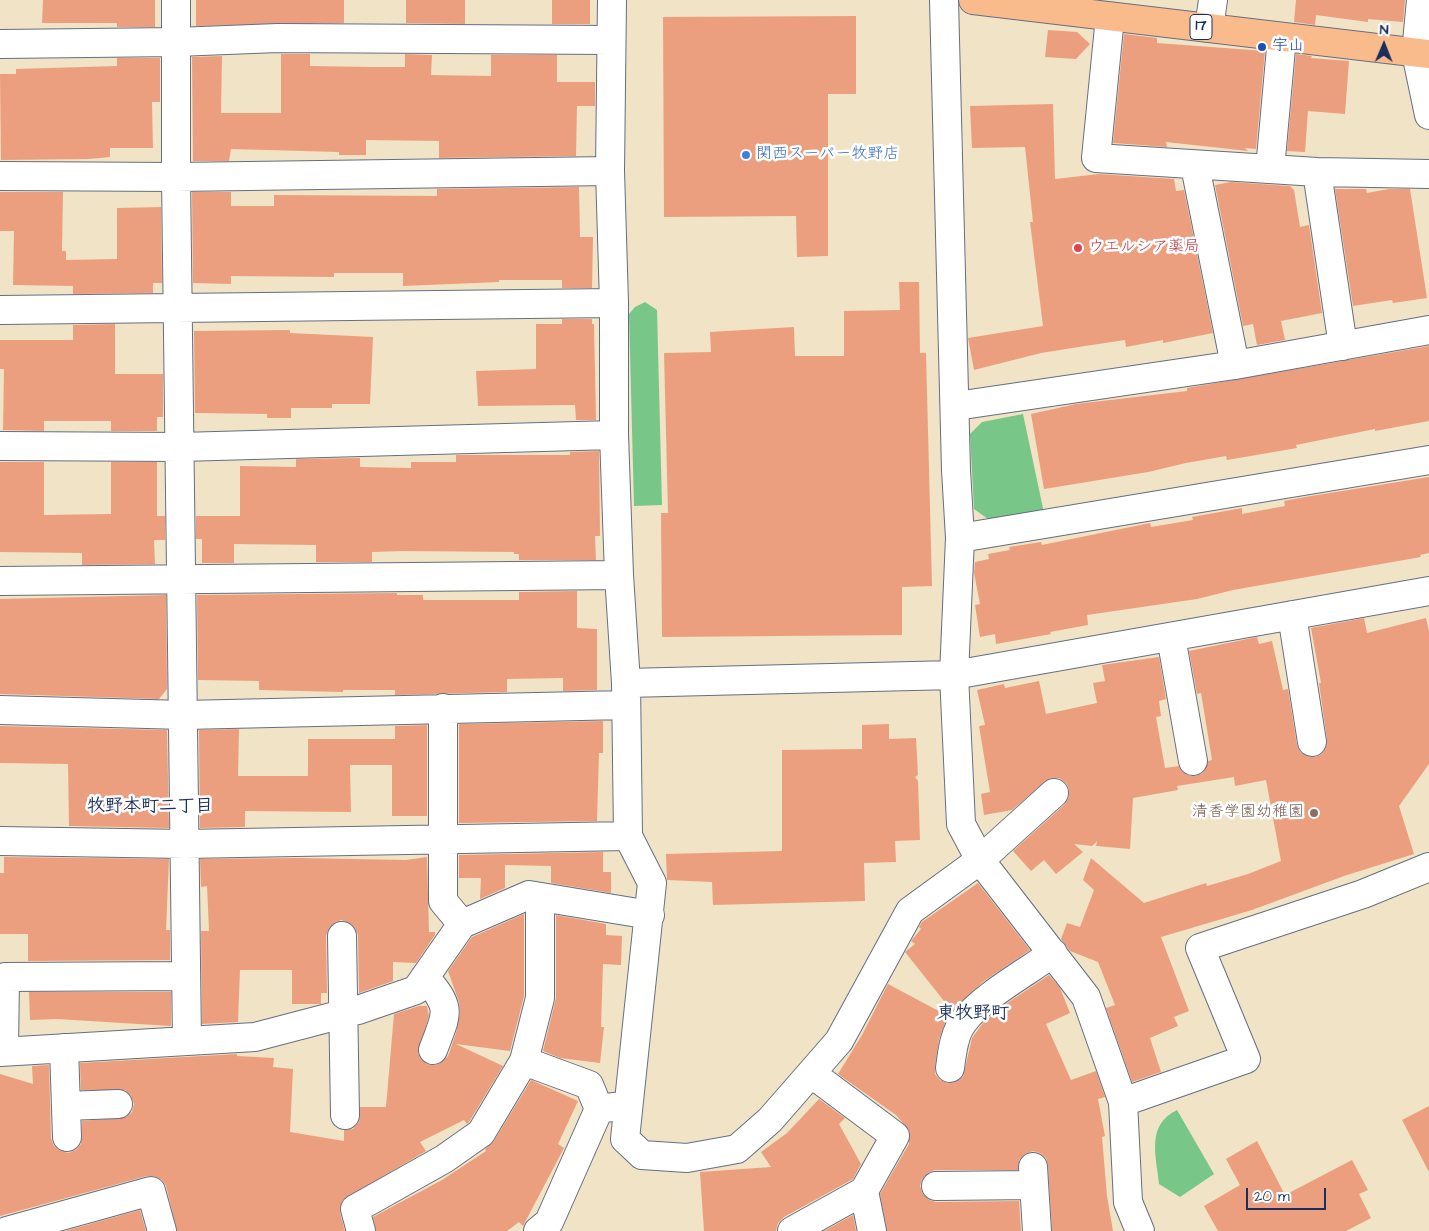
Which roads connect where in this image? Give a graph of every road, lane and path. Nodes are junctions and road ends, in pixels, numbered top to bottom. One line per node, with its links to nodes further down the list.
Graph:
1 (176, 0): 11 (street)
2 (612, 0): 10 (street)
3 (944, 0): 28 (street)
4 (973, 0): 7 (main road, 17)
5 (1212, 0): 8 (street)
6 (1421, 0): 13 (street)
7 (1110, 17): 8 (main road, 17); 15 (street)
8 (1209, 28): 9 (main road, 17)
9 (1282, 37): 13 (main road, 17); 16 (street)
10 (611, 40): 11 (street); 17 (street)
11 (176, 42): 12 (street); 21 (street)
12 (0, 44)
13 (1422, 54): 14 (street)
14 (1429, 115)
15 (1195, 166): 16 (street); 27 (street)
16 (1270, 169): 18 (street)
17 (610, 171): 21 (street); 22 (street)
18 (1317, 172): 19 (street); 26 (street)
19 (1429, 174)
20 (0, 176): 21 (street)
21 (176, 177): 23 (street)
22 (614, 303): 23 (street); 29 (street)
23 (178, 308): 24 (street); 31 (street)
24 (0, 310)
25 (1429, 330): 26 (street)
26 (1342, 346): 27 (street)
27 (1235, 365): 28 (street)
28 (956, 406): 33 (street)
29 (614, 434): 31 (street); 34 (street)
30 (0, 446): 31 (street)
31 (180, 447): 35 (street)
32 (1429, 460): 33 (street)
33 (960, 538): 40 (street)
34 (619, 575): 35 (street); 41 (street)
35 (182, 578): 36 (street); 44 (street)
36 (0, 581)
37 (1429, 591): 38 (street)
38 (1292, 616): 39 (street); 45 (street)
39 (1171, 637): 40 (street); 46 (street)
40 (954, 675): 41 (street); 52 (street)
41 (625, 694): 42 (street); 48 (street)
42 (443, 708): 44 (street); 49 (street)
43 (0, 710): 44 (street)
44 (184, 715): 51 (street)
45 (1312, 742)
46 (1193, 761)
47 (1054, 793): 52 (street)
48 (628, 836): 49 (street); 55 (street)
49 (444, 838): 51 (street); 56 (street)
50 (0, 841): 51 (street)
51 (185, 844): 60 (street)
52 (980, 860): 58 (street); 69 (street)
53 (1429, 867): 70 (street)
54 (540, 897): 55 (street); 56 (street); 67 (street)
55 (650, 914): 72 (street)
56 (462, 924): 61 (street)
57 (342, 936): 62 (street)
58 (1053, 953): 68 (street); 70 (street)
59 (2, 972): 60 (street); 66 (street)
60 (186, 976): 63 (street)
61 (425, 976): 62 (street); 65 (street)
62 (344, 1014): 63 (street); 75 (street)
63 (187, 1040): 64 (street)
64 (64, 1048): 66 (street); 73 (street)
65 (433, 1050)
66 (2, 1051)
67 (524, 1061): 74 (street); 81 (street)
68 (950, 1068)
69 (812, 1074): 72 (street); 78 (street)
70 (1123, 1102): 86 (street)
71 (118, 1104): 73 (street)
72 (627, 1105): 74 (street)
73 (66, 1106): 76 (street)
74 (599, 1109): 82 (street)
75 (345, 1115)
76 (68, 1137)
77 (936, 1186): 85 (street)
78 (864, 1191): 83 (street); 84 (street)
79 (7, 1231): 80 (street)
80 (162, 1231)
81 (361, 1231)
82 (538, 1231)
83 (792, 1231)
84 (872, 1231)
85 (1037, 1231)
86 (1140, 1231)

